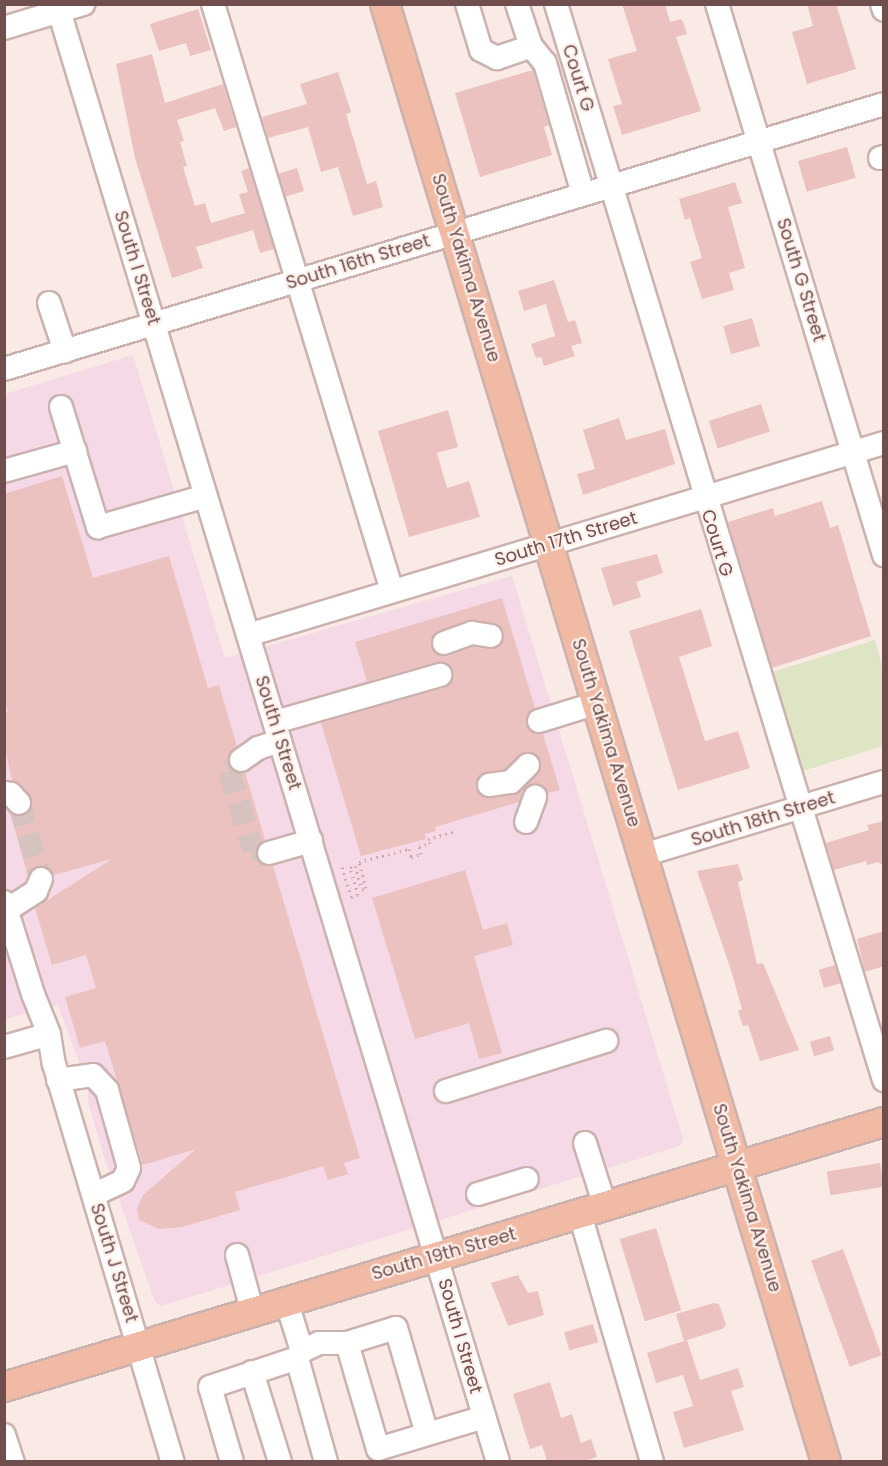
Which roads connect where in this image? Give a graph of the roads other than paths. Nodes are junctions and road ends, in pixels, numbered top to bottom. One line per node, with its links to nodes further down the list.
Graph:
1 (84, 4): 9 (street)
2 (213, 4): 18 (street)
3 (385, 4): 17 (main road, South Yakima Avenue)
4 (467, 4): 12 (street)
5 (517, 4): 12 (street)
6 (556, 4): 15 (street, Court G)
7 (717, 4): 14 (street, South G Street)
8 (882, 4): 10 (street)
9 (59, 8): 11 (street); 20 (street, South I Street)
10 (884, 10)
11 (4, 28)
12 (531, 46): 16 (street)
13 (884, 104): 14 (street, South 16th Street)
14 (759, 141): 15 (street, South 16th Street); 26 (street, South G Street)
15 (610, 186): 16 (street, South 16th Street); 29 (street, Court G)
16 (583, 194): 17 (street, South 16th Street)
17 (456, 233): 18 (street, South 16th Street); 30 (main road, South Yakima Avenue)
18 (298, 280): 20 (street, South 16th Street); 32 (street)
19 (49, 303): 21 (street)
20 (154, 324): 21 (street, South 16th Street); 28 (street, South I Street)
21 (65, 351): 22 (street, South 16th Street)
22 (4, 369)
23 (61, 407): 25 (street)
24 (884, 443): 26 (street, South 17th Street)
25 (75, 451): 27 (street); 28 (street)
26 (853, 453): 29 (street, South 17th Street); 31 (street, South G Street)
27 (4, 471)
28 (206, 496): 33 (street, South I Street)
29 (704, 498): 30 (street, South 17th Street); 45 (street, Court G)
30 (549, 544): 32 (street, South 17th Street); 37 (main road, South Yakima Avenue)
31 (884, 555)
32 (392, 591): 33 (street, South 17th Street)
33 (248, 634): 39 (street, South I Street)
34 (491, 636): 35 (street)
35 (444, 643)
36 (440, 675): 39 (street)
37 (597, 703): 38 (street); 49 (main road, South Yakima Avenue)
38 (539, 721)
39 (278, 731): 40 (street); 47 (street, South I Street)
40 (241, 760)
41 (528, 765): 43 (street)
42 (884, 782): 45 (street, South 18th Street)
43 (489, 785)
44 (535, 797): 46 (street)
45 (799, 808): 49 (street, South 18th Street); 57 (street, Court G)
46 (526, 822)
47 (311, 841): 48 (street); 67 (street, South I Street)
48 (269, 853)
49 (643, 855): 61 (main road, South Yakima Avenue)
50 (41, 879): 51 (street)
51 (6, 906): 52 (street)
52 (33, 996): 53 (street); 56 (street)
53 (40, 1036): 55 (street); 56 (street)
54 (606, 1041): 58 (street)
55 (4, 1047)
56 (56, 1072): 64 (street, South J Street); 64 (street)
57 (884, 1080)
58 (446, 1091)
59 (884, 1122): 61 (main road, South 19th Street)
60 (585, 1143): 65 (street)
61 (737, 1166): 65 (main road, South 19th Street); 85 (main road, South Yakima Avenue)
62 (527, 1179): 63 (street)
63 (478, 1194)
64 (93, 1195): 71 (street, South J Street)
65 (593, 1210): 67 (main road, South 19th Street); 84 (street)
66 (237, 1255): 69 (street)
67 (437, 1257): 68 (main road, South 19th Street); 75 (street, South I Street)
68 (286, 1300): 69 (main road, South 19th Street); 72 (street)
69 (252, 1310): 71 (main road, South 19th Street)
70 (347, 1344): 72 (street); 76 (street); 76 (street)
71 (139, 1347): 74 (main road, South 19th Street); 79 (street, South J Street)
72 (299, 1354): 73 (street); 82 (street)
73 (252, 1372): 80 (street); 81 (street)
74 (4, 1387)
75 (484, 1417): 76 (street); 83 (street, South I Street)
76 (427, 1434)
77 (4, 1435): 78 (street)
78 (12, 1461)
79 (173, 1461)
80 (232, 1461)
81 (280, 1461)
82 (326, 1461)
83 (498, 1461)
84 (652, 1461)
85 (826, 1461)

